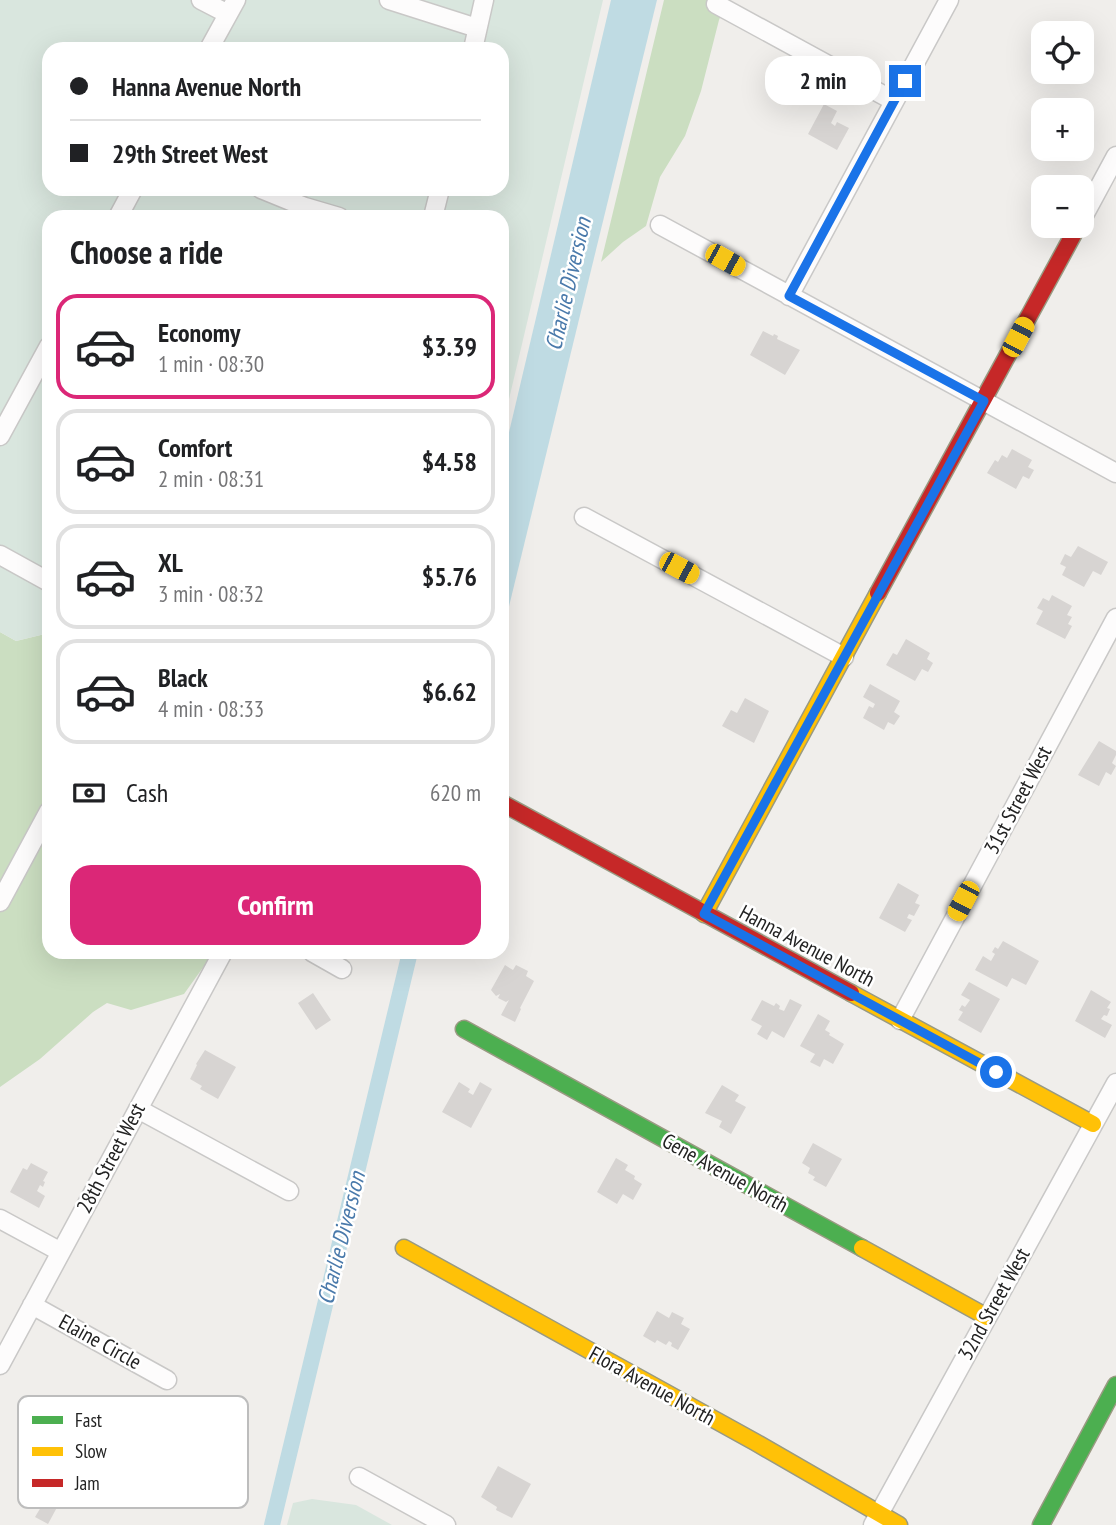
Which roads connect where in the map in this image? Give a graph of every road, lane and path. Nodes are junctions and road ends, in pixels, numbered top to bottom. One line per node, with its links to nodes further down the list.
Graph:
1 (201, 0): 6 (street)
2 (389, 0): 7 (street)
3 (484, 0): 7 (street)
4 (949, 0): 10 (street)
5 (716, 4): 10 (street)
6 (232, 7): 8 (street)
7 (477, 28): 9 (street)
8 (213, 42)
9 (474, 42)
10 (894, 101): 17 (street)
11 (1116, 156): 13 (street)
12 (278, 196): 14 (street)
13 (1094, 197)
14 (315, 210)
15 (660, 225): 17 (street)
16 (1072, 238): 19 (street)
17 (789, 296): 19 (street)
18 (42, 359): 20 (street)
19 (984, 401): 21 (street); 26 (street)
20 (0, 436)
21 (1116, 473)
22 (584, 517): 26 (street)
23 (0, 555): 24 (street)
24 (42, 578)
25 (1116, 618): 34 (street, 31st Street West)
26 (844, 657): 30 (street)
27 (509, 807): 30 (street, Hanna Avenue North)
28 (42, 824): 29 (street)
29 (0, 902)
30 (704, 914): 34 (street, Hanna Avenue North)
31 (219, 959): 37 (street, 28th Street West)
32 (324, 959): 33 (street)
33 (342, 969)
34 (900, 1020): 38 (street, Hanna Avenue North)
35 (464, 1029): 44 (street, Gene Avenue North)
36 (1116, 1083): 38 (street, 32nd Street West)
37 (138, 1110): 39 (street); 42 (street, 28th Street West)
38 (1093, 1124): 44 (street, 32nd Street West)
39 (289, 1191)
40 (0, 1219): 42 (street)
41 (404, 1248): 49 (street, Flora Avenue North)
42 (61, 1252): 43 (street, 28th Street West)
43 (32, 1305): 45 (street, 28th Street West); 46 (street, Elaine Circle)
44 (987, 1317): 49 (street, 32nd Street West)
45 (0, 1365)
46 (167, 1380)
47 (1116, 1385): 52 (street)
48 (359, 1477): 50 (street)
49 (876, 1519): 51 (street, Flora Avenue North)
50 (446, 1525)
51 (899, 1525)
52 (1041, 1525)

